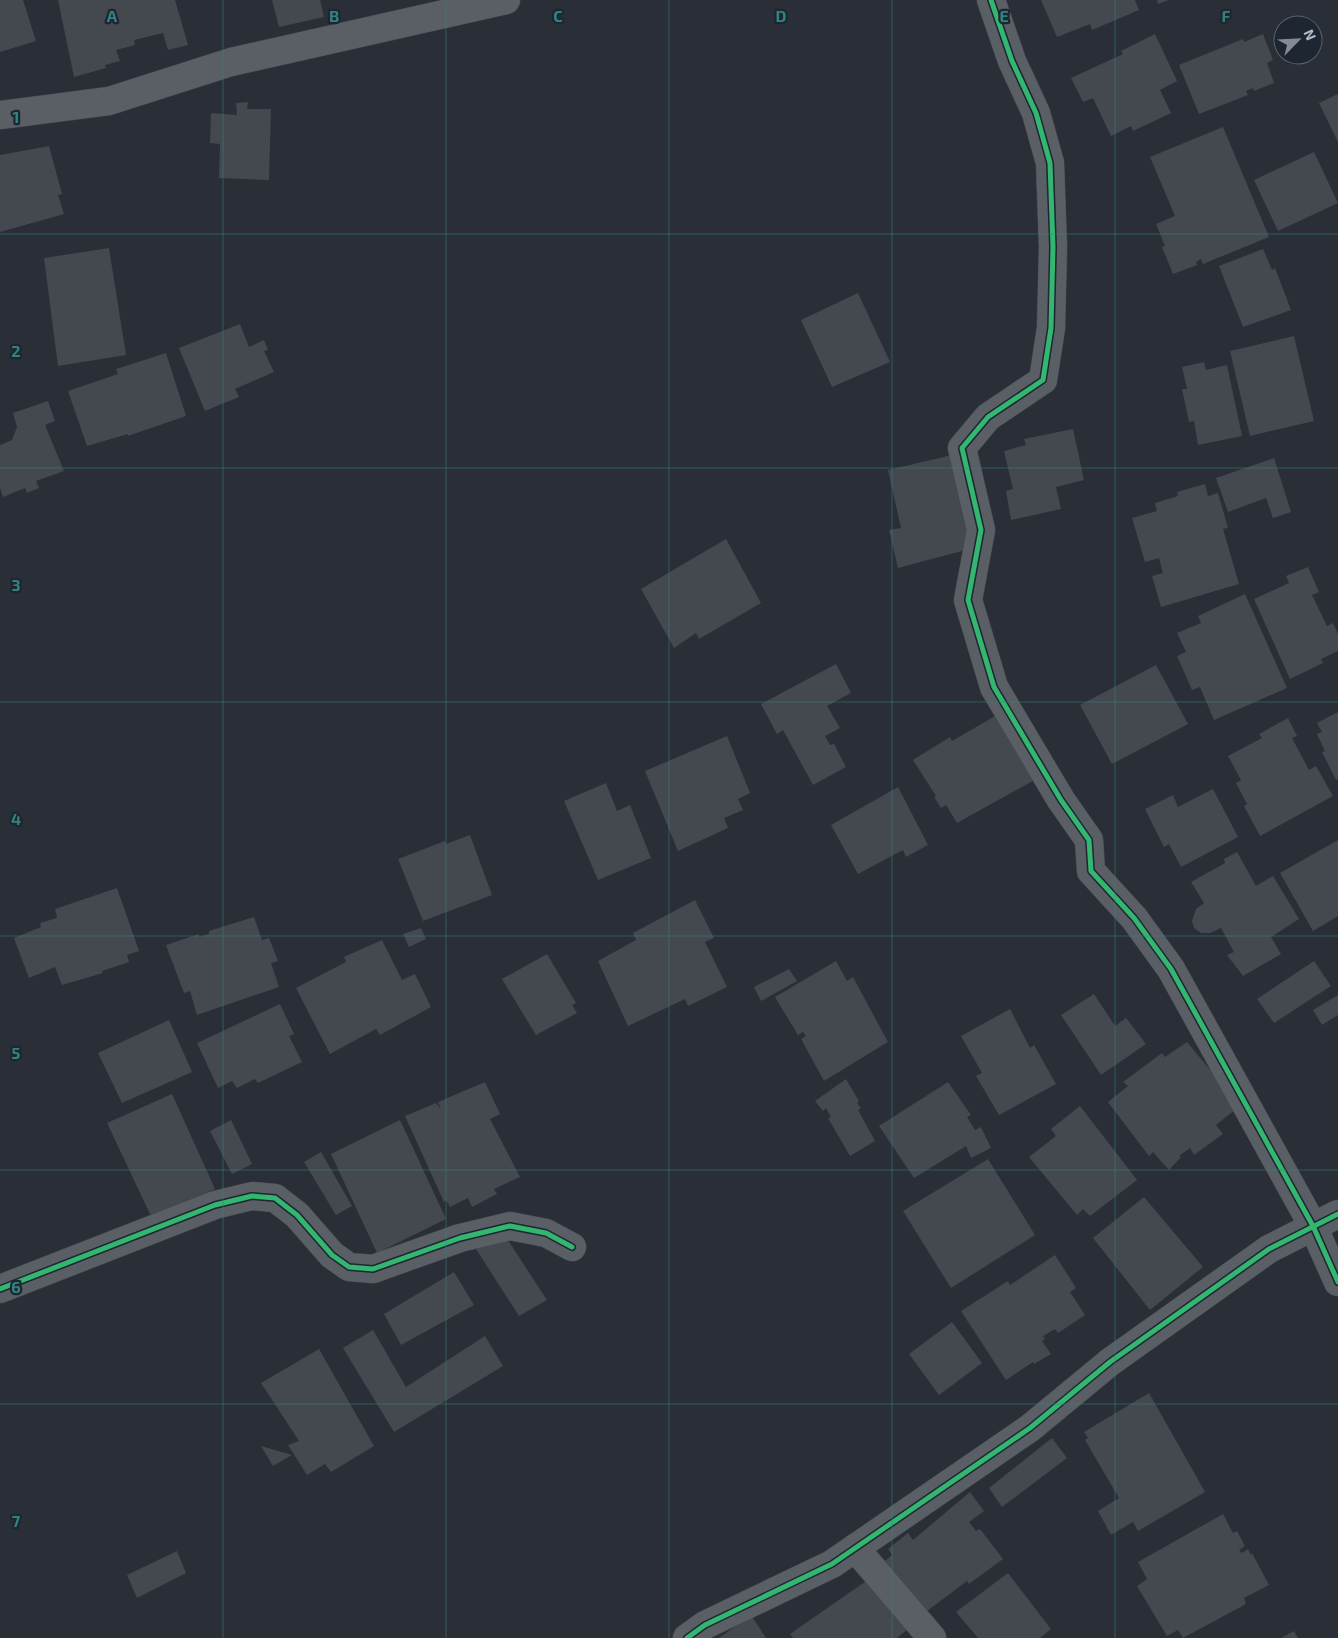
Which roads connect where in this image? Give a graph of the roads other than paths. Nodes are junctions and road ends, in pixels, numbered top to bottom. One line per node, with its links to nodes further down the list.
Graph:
1 (506, 0): 3 (street)
2 (991, 0): 5 (street)
3 (0, 115)
4 (1338, 1214): 5 (street)
5 (1313, 1226): 7 (street); 9 (street)
6 (572, 1247): 8 (street)
7 (1338, 1282)
8 (0, 1289)
9 (855, 1548): 10 (street); 11 (street)
10 (687, 1638)
11 (932, 1638)

